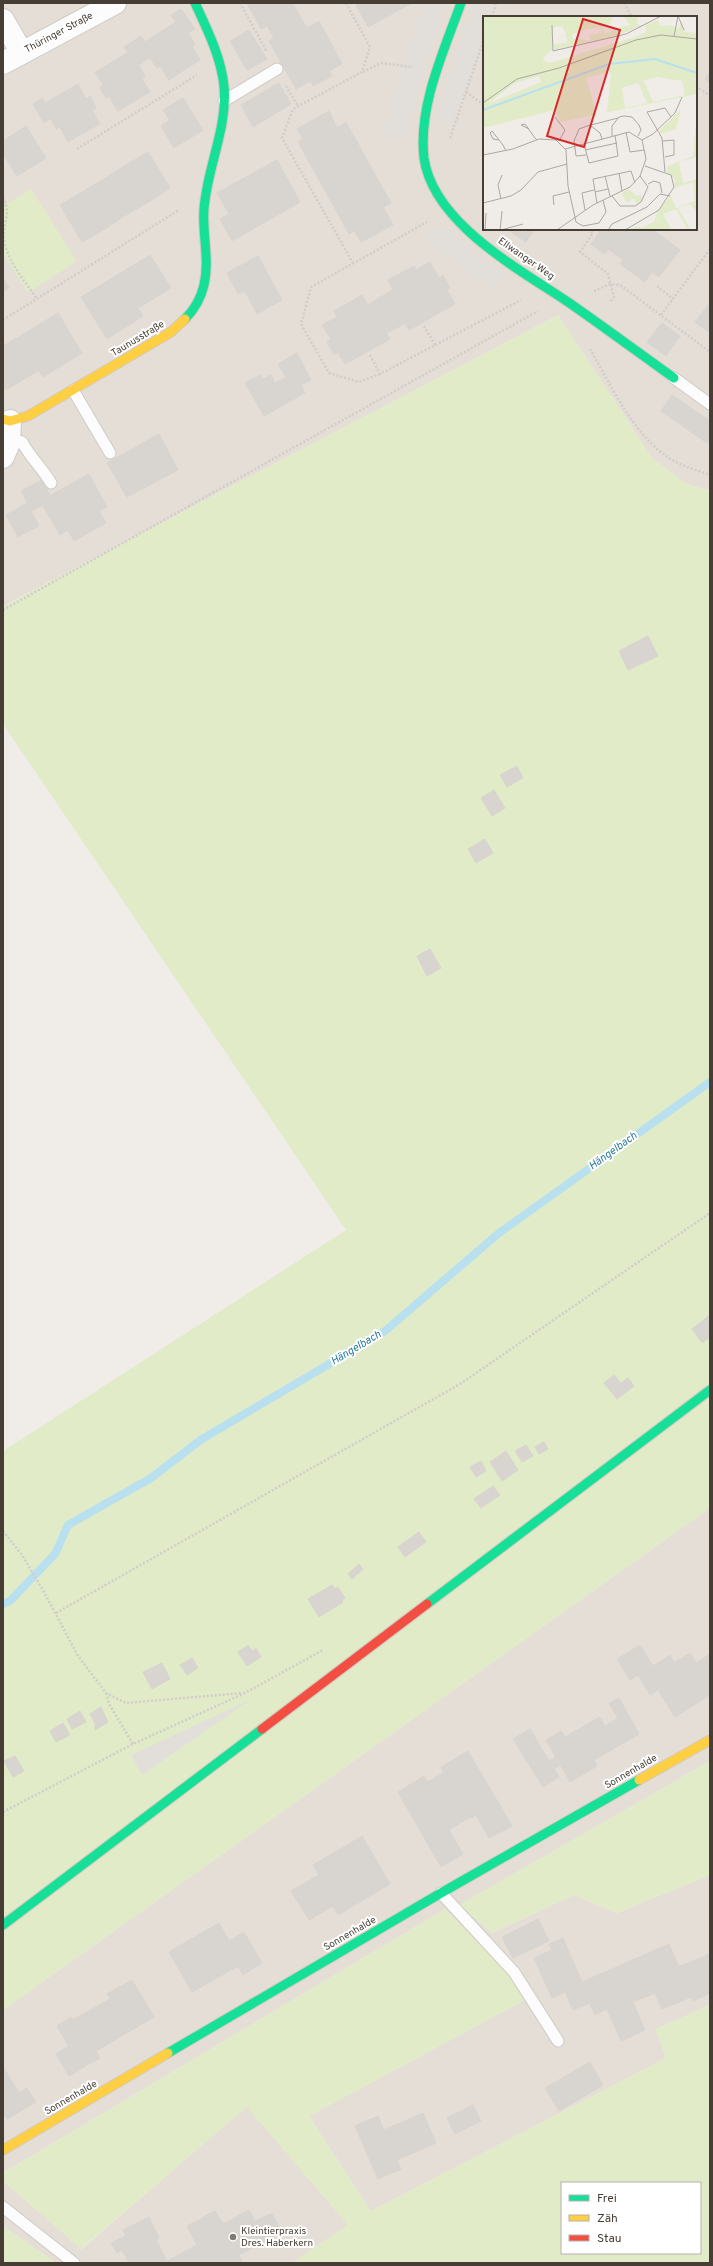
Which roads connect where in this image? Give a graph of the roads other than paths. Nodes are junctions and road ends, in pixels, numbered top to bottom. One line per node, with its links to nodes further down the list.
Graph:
1 (115, 3): 5 (street, Thüringer Straße)
2 (195, 3): 7 (street, Taunusstraße)
3 (461, 3): 8 (street, Ellwanger Weg)
4 (3, 20): 5 (street)
5 (12, 58)
6 (277, 69): 7 (lane)
7 (224, 101): 9 (street, Taunusstraße)
8 (674, 378): 10 (lane)
9 (73, 390): 11 (street, Taunusstraße); 12 (lane)
10 (710, 404)
11 (6, 434): 13 (lane)
12 (110, 453)
13 (51, 483)
14 (710, 1390): 17 (street)
15 (710, 1740): 16 (street, Sonnenhalde)
16 (441, 1893): 18 (lane); 19 (street, Sonnenhalde)
17 (3, 1925)
18 (558, 2041)
19 (3, 2150)
20 (3, 2207): 21 (lane)
21 (74, 2263)

